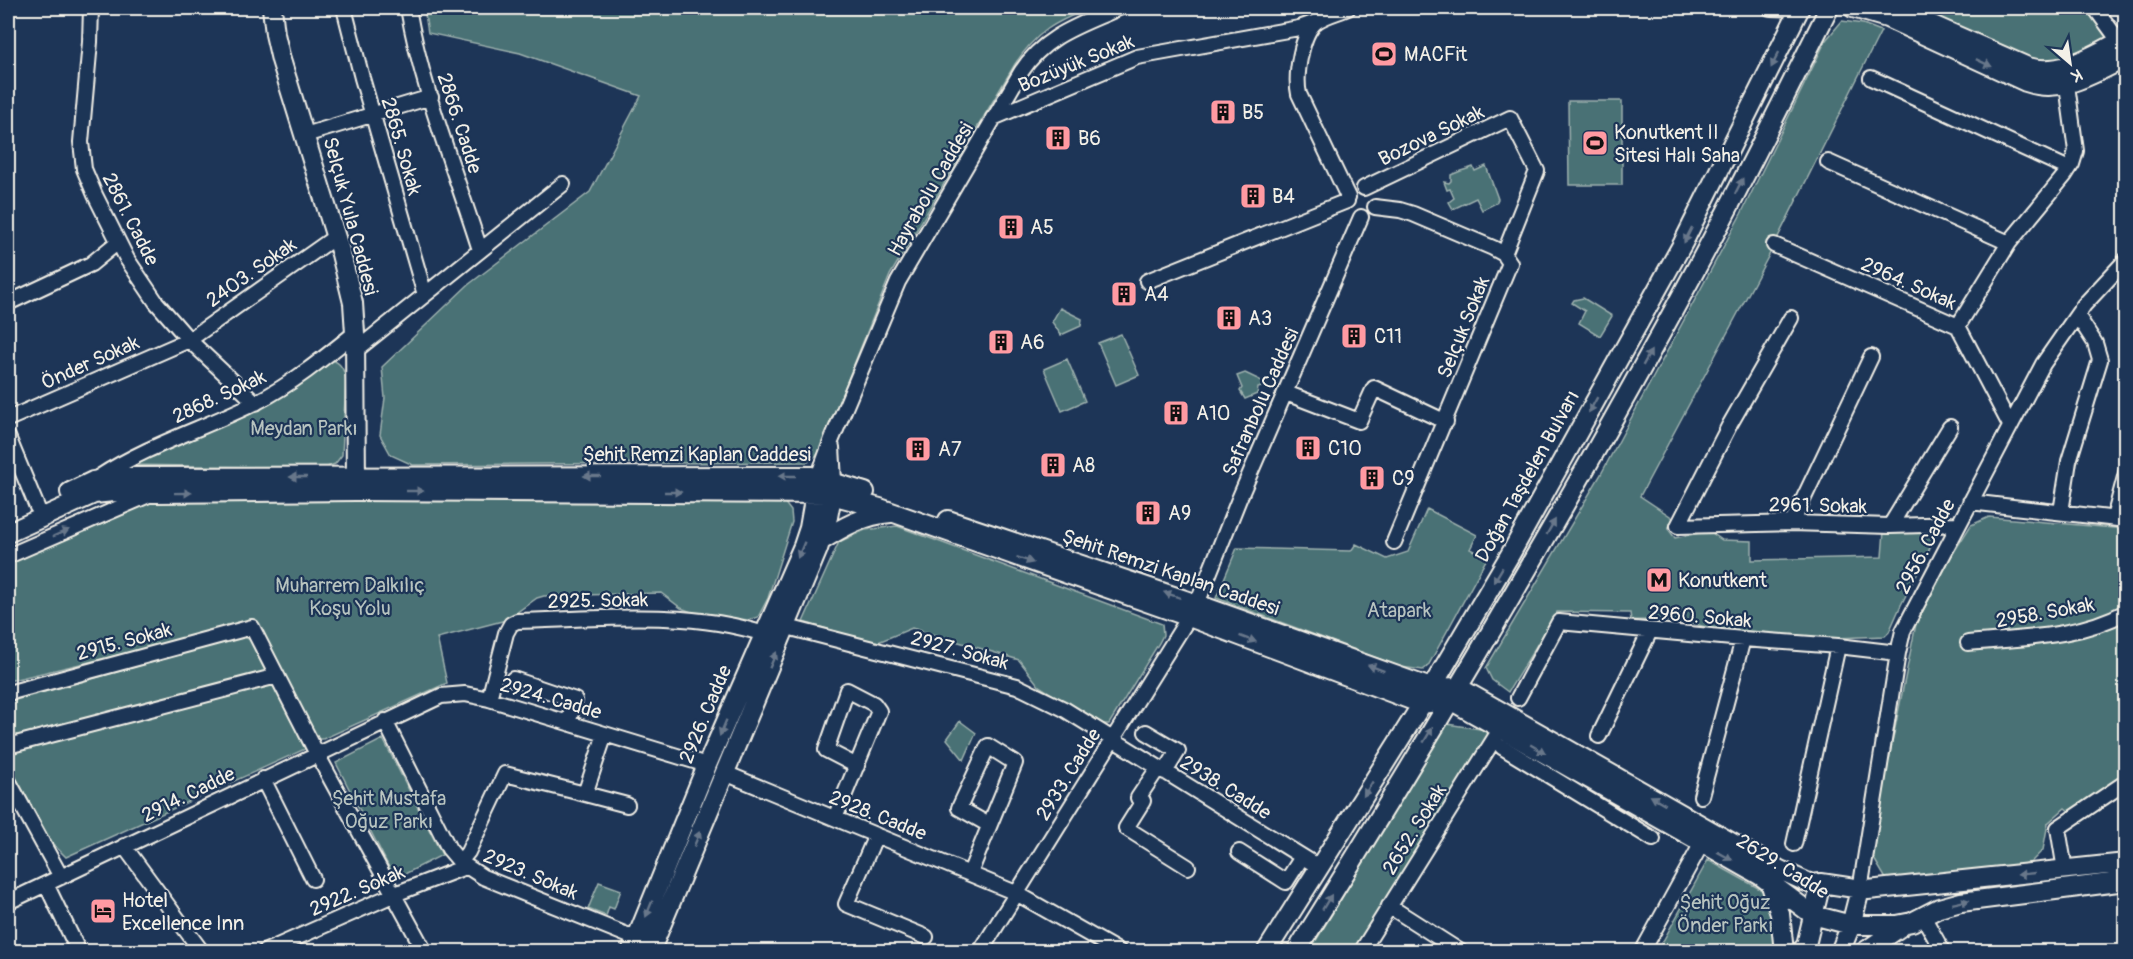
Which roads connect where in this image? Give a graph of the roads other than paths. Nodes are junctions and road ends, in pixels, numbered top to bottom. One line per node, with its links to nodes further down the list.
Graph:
1 (90, 8): 29 (street, 2861. Cadde)
2 (272, 8): 20 (main road, Selçuk Yula Caddesi)
3 (344, 8): 18 (street, 2865. Sokak)
4 (408, 8): 17 (street, 2866. Cadde)
5 (1119, 8): 19 (street, Hayrabolu Caddesi)
6 (1348, 8): 13 (street)
7 (1770, 8): 8 (street)
8 (1803, 8): 84 (main road, Doğan Taşdelen Bulvarı, one-way to 84)
9 (1829, 8): 83 (main road, one-way to 9)
10 (1853, 8): 16 (main road, one-way to 16)
11 (1892, 8): 14 (main road)
12 (2095, 8): 14 (street)
13 (1316, 22): 19 (street, Bozüyük Sokak); 25 (street)
14 (2124, 47): 16 (main road)
15 (1871, 78): 22 (street)
16 (2067, 84): 22 (street)
17 (431, 97): 18 (street); 32 (street, 2866. Cadde)
18 (373, 113): 20 (street); 36 (street, 2865. Sokak)
19 (993, 118): 56 (street, Hayrabolu Caddesi)
20 (305, 135): 28 (main road, Selçuk Yula Caddesi)
21 (1827, 162): 30 (street)
22 (2069, 170): 30 (street)
23 (562, 184): 32 (street, 2868. Sokak)
24 (1364, 189): 25 (street); 26 (street); 33 (street, Bozova Sokak)
25 (1348, 199): 27 (street); 35 (street)
26 (1375, 207): 27 (street); 33 (street, Selçuk Sokak)
27 (1361, 217): 44 (street, Safranbolu Caddesi)
28 (335, 237): 41 (street, 2403. Sokak); 42 (main road, Selçuk Yula Caddesi)
29 (118, 242): 37 (street); 41 (street, 2861. Cadde)
30 (2009, 243): 40 (street)
31 (1774, 245): 40 (street, 2964. Sokak)
32 (480, 250): 36 (street, 2868. Sokak)
33 (1504, 254): 49 (street, Selçuk Sokak)
34 (2126, 261): 38 (street, 2956. Cadde)
35 (1147, 281)
36 (425, 295): 42 (street, 2868. Sokak)
37 (8, 303)
38 (2077, 315): 47 (street, 2956. Cadde); 60 (street)
39 (1791, 318): 64 (street, 2961. Sokak)
40 (1958, 326): 45 (street, 2964. Sokak)
41 (189, 340): 46 (street, 2861. Cadde); 48 (street, Önder Sokak)
42 (355, 342): 46 (street, 2868. Sokak); 55 (main road, Selçuk Yula Caddesi)
43 (1871, 357): 64 (street)
44 (1286, 393): 49 (street); 71 (street, Safranbolu Caddesi)
45 (1994, 394): 47 (street); 50 (street, 2964. Sokak)
46 (256, 402): 54 (street, 2868. Sokak)
47 (2019, 407): 50 (street, 2956. Cadde)
48 (8, 420)
49 (1446, 422): 69 (street, Selçuk Sokak)
50 (2010, 425): 58 (street, 2956. Cadde)
51 (1950, 427): 66 (street)
52 (8, 437): 59 (street)
53 (2126, 473): 62 (street)
54 (93, 482): 55 (main road, Şehit Remzi Kaplan Caddesi, one-way to 54); 59 (main road, Şehit Remzi Kaplan Caddesi)
55 (356, 484): 56 (main road, Şehit Remzi Kaplan Caddesi); 57 (main road, Şehit Remzi Kaplan Caddesi, one-way to 55)
56 (825, 487): 61 (main road, Şehit Remzi Kaplan Caddesi); 68 (main road); 71 (main road, Şehit Remzi Kaplan Caddesi, one-way to 56); 75 (main road, 2926. Cadde, one-way to 75)
57 (154, 493): 67 (main road, Şehit Remzi Kaplan Caddesi); 70 (street, one-way to 57)
58 (1970, 502): 60 (street); 65 (street, 2956. Cadde)
59 (37, 507): 63 (main road, Şehit Remzi Kaplan Caddesi)
60 (2061, 512): 62 (street)
61 (894, 513): 68 (main road); 71 (main road, Şehit Remzi Kaplan Caddesi, one-way to 71)
62 (2120, 519)
63 (8, 520)
64 (1792, 523): 66 (street, 2961. Sokak)
65 (1958, 524): 66 (street, 2961. Sokak); 79 (street, 2956. Cadde)
66 (1890, 526)
67 (8, 533)
68 (821, 541): 73 (main road)
69 (1394, 542)
70 (8, 556)
71 (1193, 610): 84 (main road, Şehit Remzi Kaplan Caddesi); 93 (street, 2933. Cadde)
72 (2126, 612): 77 (street, 2958. Sokak)
73 (787, 627): 93 (street, 2927. Sokak); 100 (main road, one-way to 73)
74 (1650, 631): 76 (street, 2960. Sokak); 85 (street, 2960. Sokak); 92 (street)
75 (764, 634): 86 (street, 2925. Sokak); 97 (main road, 2926. Cadde, one-way to 97)
76 (1743, 639): 78 (street, 2960. Sokak); 106 (street)
77 (1968, 643)
78 (1838, 646): 79 (street, 2960. Sokak); 114 (street)
79 (1899, 647): 130 (street, 2956. Cadde)
80 (277, 676): 82 (street, 2915. Sokak); 94 (street); 96 (street)
81 (513, 679): 88 (street)
82 (8, 693)
83 (1454, 693): 84 (main road); 89 (main road, 2629. Cadde); 128 (main road, 2629. Cadde, one-way to 83); 148 (main road, one-way to 83)
84 (1426, 696): 121 (main road, Doğan Taşdelen Bulvarı, one-way to 121)
85 (1518, 698)
86 (489, 699): 87 (street, 2924. Cadde); 88 (street, 2924. Cadde)
87 (385, 721): 96 (street, 2914. Cadde); 119 (street, 2923. Sokak)
88 (568, 723): 91 (street, 2924. Cadde)
89 (1501, 728): 104 (main road, 2629. Cadde, one-way to 104); 134 (street, 2652. Sokak)
90 (1146, 732): 99 (street)
91 (605, 734): 97 (street, 2924. Cadde); 105 (street)
92 (1599, 736)
93 (1112, 740): 99 (street, 2938. Cadde); 131 (street, 2933. Cadde)
94 (8, 747)
95 (1502, 747): 107 (street)
96 (316, 754): 101 (street, 2914. Cadde); 132 (street)
97 (707, 765): 100 (main road); 139 (main road, 2926. Cadde, one-way to 139)
98 (857, 766): 98 (street); 109 (street)
99 (1162, 770): 117 (street, 2938. Cadde); 120 (street)
100 (725, 773): 109 (street, 2928. Cadde); 144 (main road, one-way to 100)
101 (263, 779): 115 (street, 2914. Cadde); 125 (street)
102 (8, 780): 124 (street)
103 (2126, 782): 122 (street)
104 (1598, 783): 107 (street); 113 (main road, 2629. Cadde)
105 (585, 794): 108 (street); 119 (street)
106 (1701, 796)
107 (1588, 799): 112 (street)
108 (627, 806)
109 (835, 818): 111 (street, 2928. Cadde)
110 (989, 825): 110 (street); 123 (street)
111 (876, 835): 123 (street, 2928. Cadde); 138 (street)
112 (1653, 839)
113 (1702, 843): 127 (main road, 2629. Cadde, one-way to 127); 151 (street)
114 (1794, 844)
115 (124, 846): 124 (street, 2914. Cadde); 141 (street)
116 (1239, 852): 117 (street)
117 (1302, 857): 121 (street, 2938. Cadde)
118 (2126, 863): 122 (main road, 2629. Cadde)
119 (463, 864): 132 (street, 2922. Sokak); 139 (street, 2923. Sokak)
120 (1188, 867)
121 (1319, 867): 147 (main road, Doğan Taşdelen Bulvarı)
122 (2065, 870): 130 (main road, 2629. Cadde, one-way to 130)
123 (970, 873): 131 (street, 2928. Cadde)
124 (61, 877): 129 (street, 2914. Cadde)
125 (313, 879)
126 (2126, 881): 136 (main road, 2629. Cadde, one-way to 126)
127 (1770, 882): 135 (main road, 2629. Cadde); 152 (main road)
128 (1821, 883): 130 (main road, 2629. Cadde); 135 (main road)
129 (46, 884): 133 (street, 2914. Cadde); 140 (street)
130 (1860, 890): 137 (main road)
131 (1016, 893): 145 (street, 2933. Cadde); 146 (street, 2928. Cadde)
132 (394, 894): 142 (street, 2922. Sokak); 143 (street)
133 (8, 902)
134 (1389, 906): 149 (street, 2652. Sokak); 150 (street)
135 (1813, 915): 137 (main road, 2629. Cadde); 153 (main road)
136 (1915, 920): 137 (main road, 2629. Cadde); 155 (main road); 156 (street)
137 (1851, 925): 154 (main road)
138 (926, 937)
139 (634, 945)
140 (79, 951)
141 (202, 951)
142 (264, 951)
143 (425, 951)
144 (651, 951)
145 (980, 951)
146 (1120, 951)
147 (1266, 951)
148 (1296, 951)
149 (1361, 951)
150 (1461, 951)
151 (1642, 951)
152 (1784, 951)
153 (1801, 951)
154 (1840, 951)
155 (1864, 951)
156 (1943, 951)

